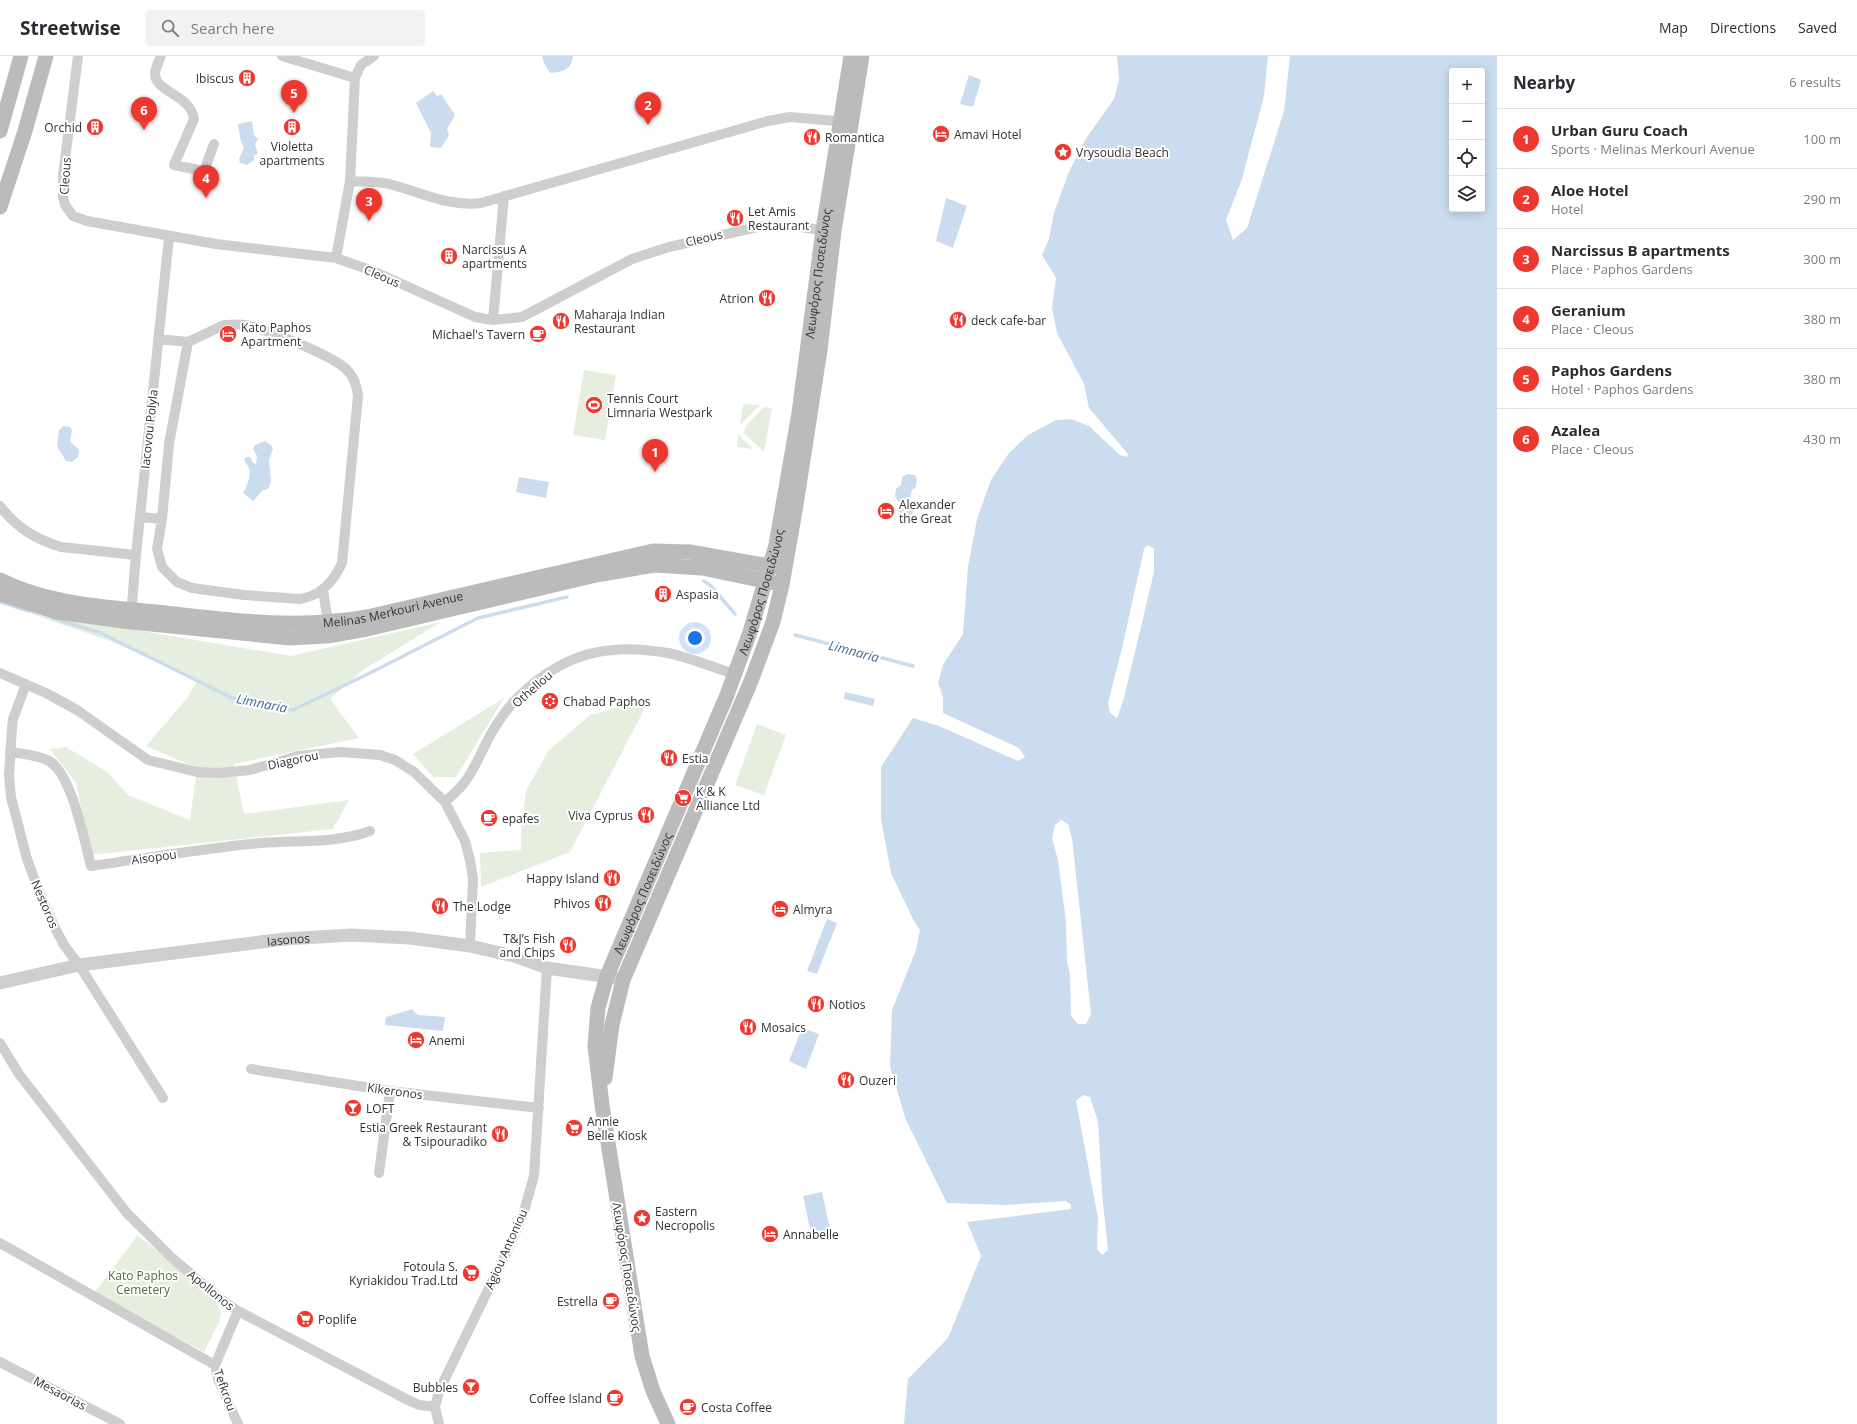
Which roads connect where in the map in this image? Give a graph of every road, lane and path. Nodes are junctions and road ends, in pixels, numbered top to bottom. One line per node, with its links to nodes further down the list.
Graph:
1 (20, 56): 11 (main road)
2 (46, 56): 15 (main road)
3 (78, 56): 17 (street, Cleous)
4 (161, 56): 12 (street)
5 (282, 56): 9 (street)
6 (374, 56): 9 (street)
7 (851, 56): 10 (main road, Λεωφόρος Ποσειδώνος)
8 (862, 56): 10 (main road, Λεωφόρος Ποσειδώνος)
9 (355, 78): 13 (street)
10 (846, 122): 14 (street); 16 (main road, Λεωφόρος Ποσειδώνος)
11 (0, 131)
12 (214, 144)
13 (350, 181): 14 (street); 18 (street)
14 (504, 196): 19 (street)
15 (0, 207)
16 (829, 230): 19 (street, Cleous); 26 (main road, Λεωφόρος Ποσειδώνος)
17 (169, 237): 18 (street, Cleous); 20 (street, Iacovou Polyla)
18 (336, 258): 19 (street, Cleous)
19 (493, 320)
20 (158, 339): 21 (street); 23 (street, Iacovou Polyla)
21 (188, 342): 24 (street); 30 (street)
22 (1, 510): 25 (street)
23 (140, 517): 24 (street); 25 (street, Iacovou Polyla)
24 (162, 519): 30 (street)
25 (136, 556): 32 (street, Iacovou Polyla)
26 (778, 567): 28 (main road, Λεωφόρος Ποσειδώνος); 29 (main road, Λεωφόρος Ποσειδώνος); 33 (main road, Melinas Merkouri Avenue)
27 (0, 580): 32 (main road, Melinas Merkouri Avenue)
28 (765, 581): 29 (main road, Melinas Merkouri Avenue); 32 (main road, Melinas Merkouri Avenue); 35 (main road, Λεωφόρος Ποσειδώνος)
29 (782, 585): 45 (main road, Λεωφόρος Ποσειδώνος)
30 (322, 590): 33 (street)
31 (0, 594): 32 (main road, Melinas Merkouri Avenue)
32 (131, 616): 33 (main road, Melinas Merkouri Avenue)
33 (328, 622)
34 (0, 673): 36 (street, Diagorou)
35 (734, 674): 38 (street, Othellou); 43 (main road, Λεωφόρος Ποσειδώνος)
36 (26, 684): 37 (street, Nestoros); 38 (street, Diagorou)
37 (10, 752): 39 (street, Aisopou); 41 (street, Nestoros)
38 (445, 802): 40 (street, Diagorou)
39 (370, 831)
40 (470, 946): 41 (street, Iasonos); 42 (street, Iasonos)
41 (80, 965): 44 (street, Iasonos); 49 (street, Nestoros)
42 (547, 968): 43 (street, Iasonos); 51 (street, Agiou Antoniou)
43 (605, 982): 45 (street, Iasonos); 50 (main road, Λεωφόρος Ποσειδώνος)
44 (0, 983)
45 (621, 985): 50 (main road, Λεωφόρος Ποσειδώνος)
46 (0, 1043): 54 (street, Apollonos)
47 (251, 1069): 48 (street, Kikeronos)
48 (390, 1092): 51 (street, Kikeronos); 52 (street)
49 (163, 1098)
50 (602, 1105): 61 (main road, Λεωφόρος Ποσειδώνος)
51 (539, 1108): 57 (street, Agiou Antoniou)
52 (379, 1173)
53 (0, 1243): 56 (street)
54 (238, 1311): 56 (street, Tefkrou); 57 (street, Apollonos)
55 (0, 1362): 58 (street, Mesaorias)
56 (215, 1365): 59 (street, Tefkrou)
57 (435, 1408): 60 (street, Agiou Antoniou)
58 (120, 1424)
59 (238, 1424)
60 (439, 1424)
61 (668, 1424)

